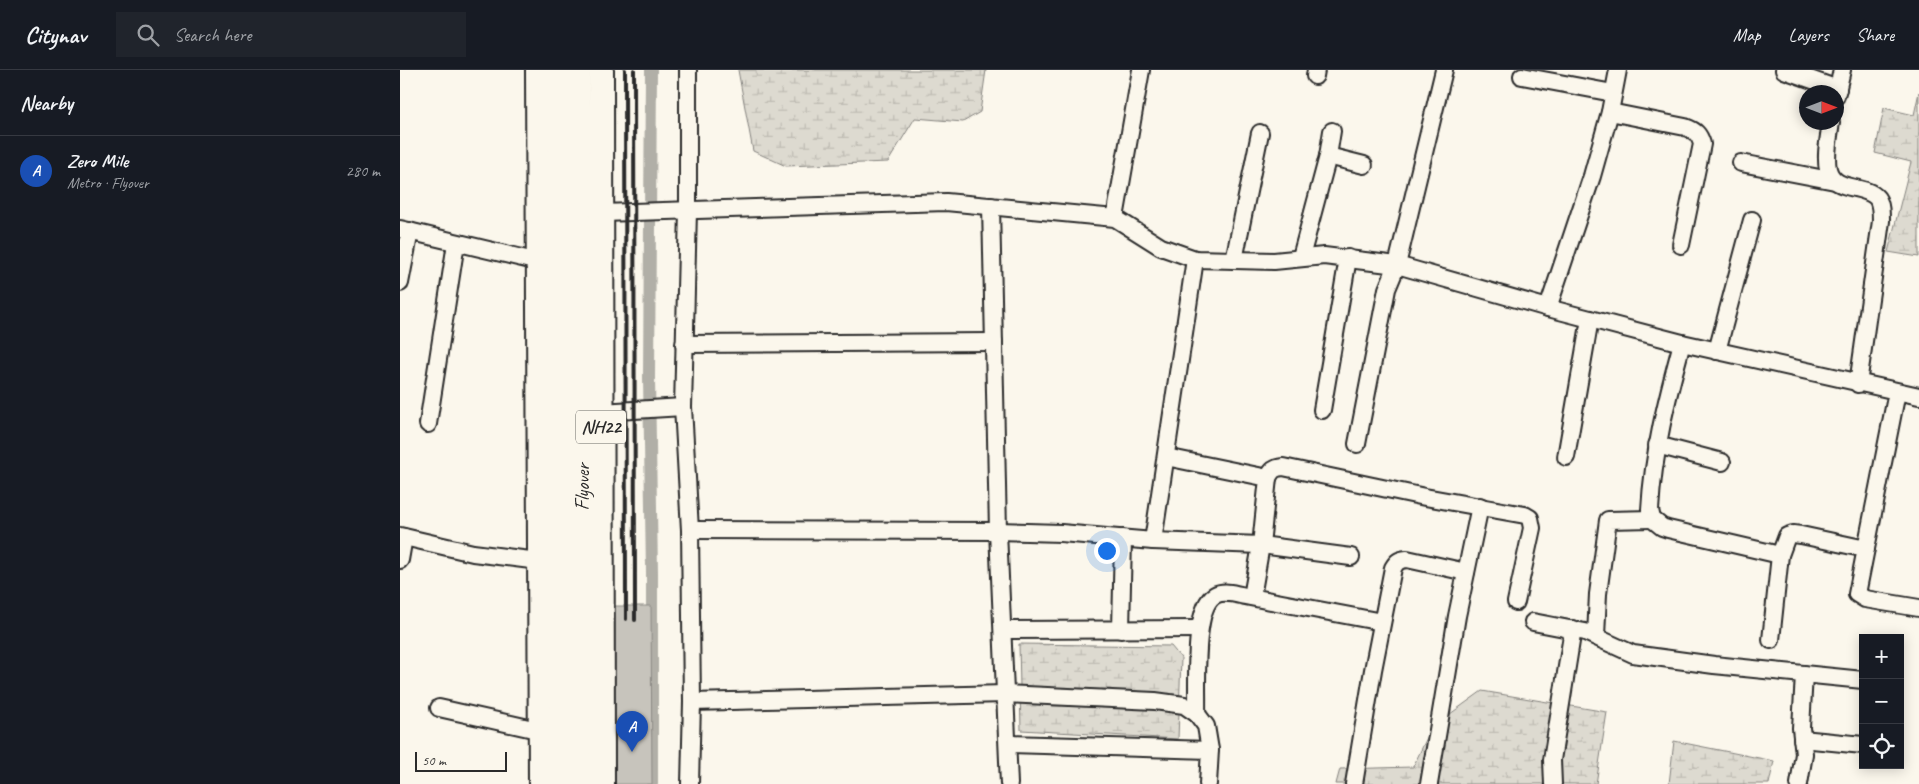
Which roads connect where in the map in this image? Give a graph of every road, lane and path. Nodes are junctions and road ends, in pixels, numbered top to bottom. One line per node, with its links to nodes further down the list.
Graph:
1 (538, 70): 35 (highway)
2 (577, 70): 95 (highway, Flyover)
3 (601, 70): 25 (highway, NH22)
4 (688, 70): 24 (street)
5 (1141, 70): 26 (street)
6 (1444, 70): 36 (street)
7 (1618, 70): 14 (street)
8 (1784, 70): 12 (street)
9 (1842, 70): 13 (street)
10 (1522, 76): 14 (street)
11 (560, 79): 94 (highway, Flyover)
12 (1820, 85)
13 (1839, 85)
14 (1613, 93): 15 (street)
15 (1610, 112): 30 (street); 38 (street)
16 (1831, 130): 22 (street)
17 (1332, 131): 19 (street)
18 (1260, 133): 34 (street)
19 (1328, 156): 21 (street); 31 (street)
20 (1741, 163): 22 (street)
21 (1364, 166)
22 (1835, 181): 44 (street)
23 (991, 206): 24 (street); 26 (street); 40 (street)
24 (680, 212): 25 (street); 42 (street)
25 (602, 213): 49 (highway, NH22)
26 (1116, 218): 33 (street)
27 (1752, 220): 43 (street)
28 (405, 230): 29 (street); 37 (street)
29 (456, 243): 35 (street); 50 (street)
30 (1681, 245)
31 (1301, 257): 32 (street); 34 (street)
32 (1348, 258): 36 (street); 48 (street)
33 (1195, 259): 34 (street); 53 (street)
34 (1234, 260)
35 (539, 262): 69 (highway)
36 (1397, 265): 38 (street); 51 (street)
37 (400, 283)
38 (1548, 308): 39 (street)
39 (1590, 320): 41 (street); 54 (street)
40 (994, 342): 42 (street); 60 (street)
41 (1682, 343): 43 (street); 52 (street)
42 (684, 344): 47 (street)
43 (1717, 351): 44 (street)
44 (1858, 384): 45 (street)
45 (1897, 392): 46 (street); 65 (street)
46 (1918, 392)
47 (683, 407): 49 (street); 59 (street)
48 (1322, 410)
49 (601, 412): 96 (highway, NH22)
50 (428, 424)
51 (1357, 444)
52 (1657, 445): 55 (street); 58 (street)
53 (1166, 456): 56 (street); 63 (street)
54 (1566, 458)
55 (1722, 462)
56 (1268, 478): 57 (street); 64 (street)
57 (1480, 506): 70 (street); 72 (street)
58 (1652, 518): 66 (street); 80 (street)
59 (690, 530): 60 (street); 85 (street)
60 (998, 531): 62 (street); 78 (street)
61 (402, 537): 68 (street); 69 (street)
62 (1123, 538): 63 (street); 79 (street)
63 (1153, 541): 64 (street)
64 (1261, 545): 67 (street); 71 (street)
65 (1866, 549): 66 (street); 73 (street)
66 (1780, 555): 81 (street)
67 (1351, 557)
68 (400, 560)
69 (539, 561): 88 (highway)
70 (1466, 572): 74 (street); 101 (street)
71 (1252, 597): 74 (street); 76 (street)
72 (1516, 602)
73 (1919, 608)
74 (1382, 622): 100 (street)
75 (1533, 622): 77 (street)
76 (1199, 629): 79 (street); 87 (street)
77 (1573, 629): 80 (street); 102 (street)
78 (1004, 630): 79 (street); 84 (street)
79 (1121, 630)
80 (1596, 636): 82 (street)
81 (1771, 640)
82 (1804, 674): 83 (street); 89 (street)
83 (1859, 680)
84 (1005, 694): 85 (street); 87 (street); 90 (street)
85 (692, 702): 97 (street)
86 (439, 708): 88 (street)
87 (1197, 714): 92 (street)
88 (542, 731): 93 (highway)
89 (1802, 739): 91 (street); 103 (street)
90 (1008, 744): 92 (street); 98 (street)
91 (1859, 745)
92 (1210, 750): 99 (street)
93 (541, 784)
94 (562, 784)
95 (581, 784)
96 (602, 784)
97 (690, 784)
98 (1009, 784)
99 (1208, 784)
100 (1354, 784)
101 (1428, 784)
102 (1553, 784)
103 (1799, 784)

